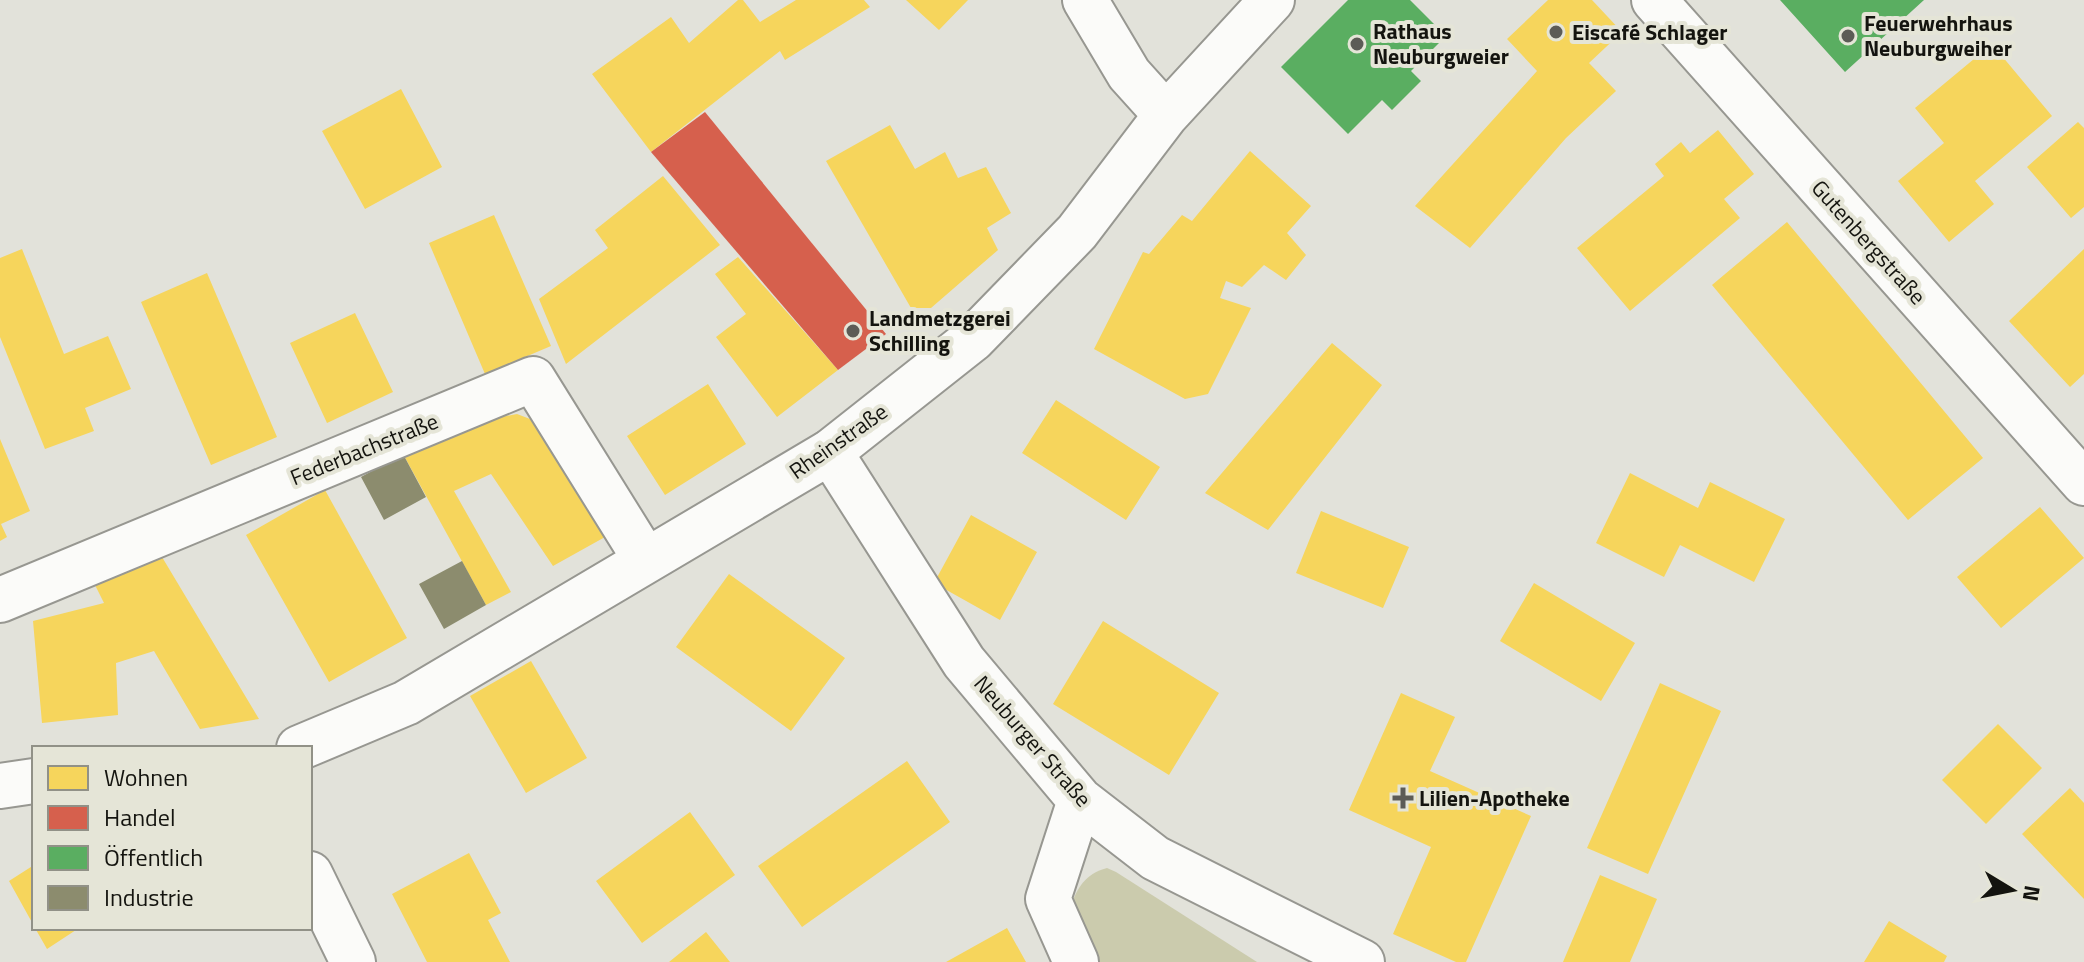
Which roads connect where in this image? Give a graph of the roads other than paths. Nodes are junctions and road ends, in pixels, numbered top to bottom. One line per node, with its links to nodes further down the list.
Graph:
1 (1085, 0): 4 (street)
2 (1272, 0): 4 (street, Rheinstraße)
3 (1654, 0): 6 (street, Gutenbergstraße)
4 (1166, 115): 5 (street, Rheinstraße)
5 (830, 452): 7 (street, Rheinstraße); 12 (street, Neuburger Straße)
6 (2084, 483)
7 (645, 559): 8 (street, Federbachstraße); 9 (street, Rheinstraße)
8 (0, 600)
9 (304, 746)
10 (32, 781): 11 (street)
11 (0, 786)
12 (1080, 800): 15 (street); 16 (street, Neuburger Straße)
13 (312, 878): 14 (street)
14 (353, 962)
15 (1076, 962)
16 (1362, 962)

